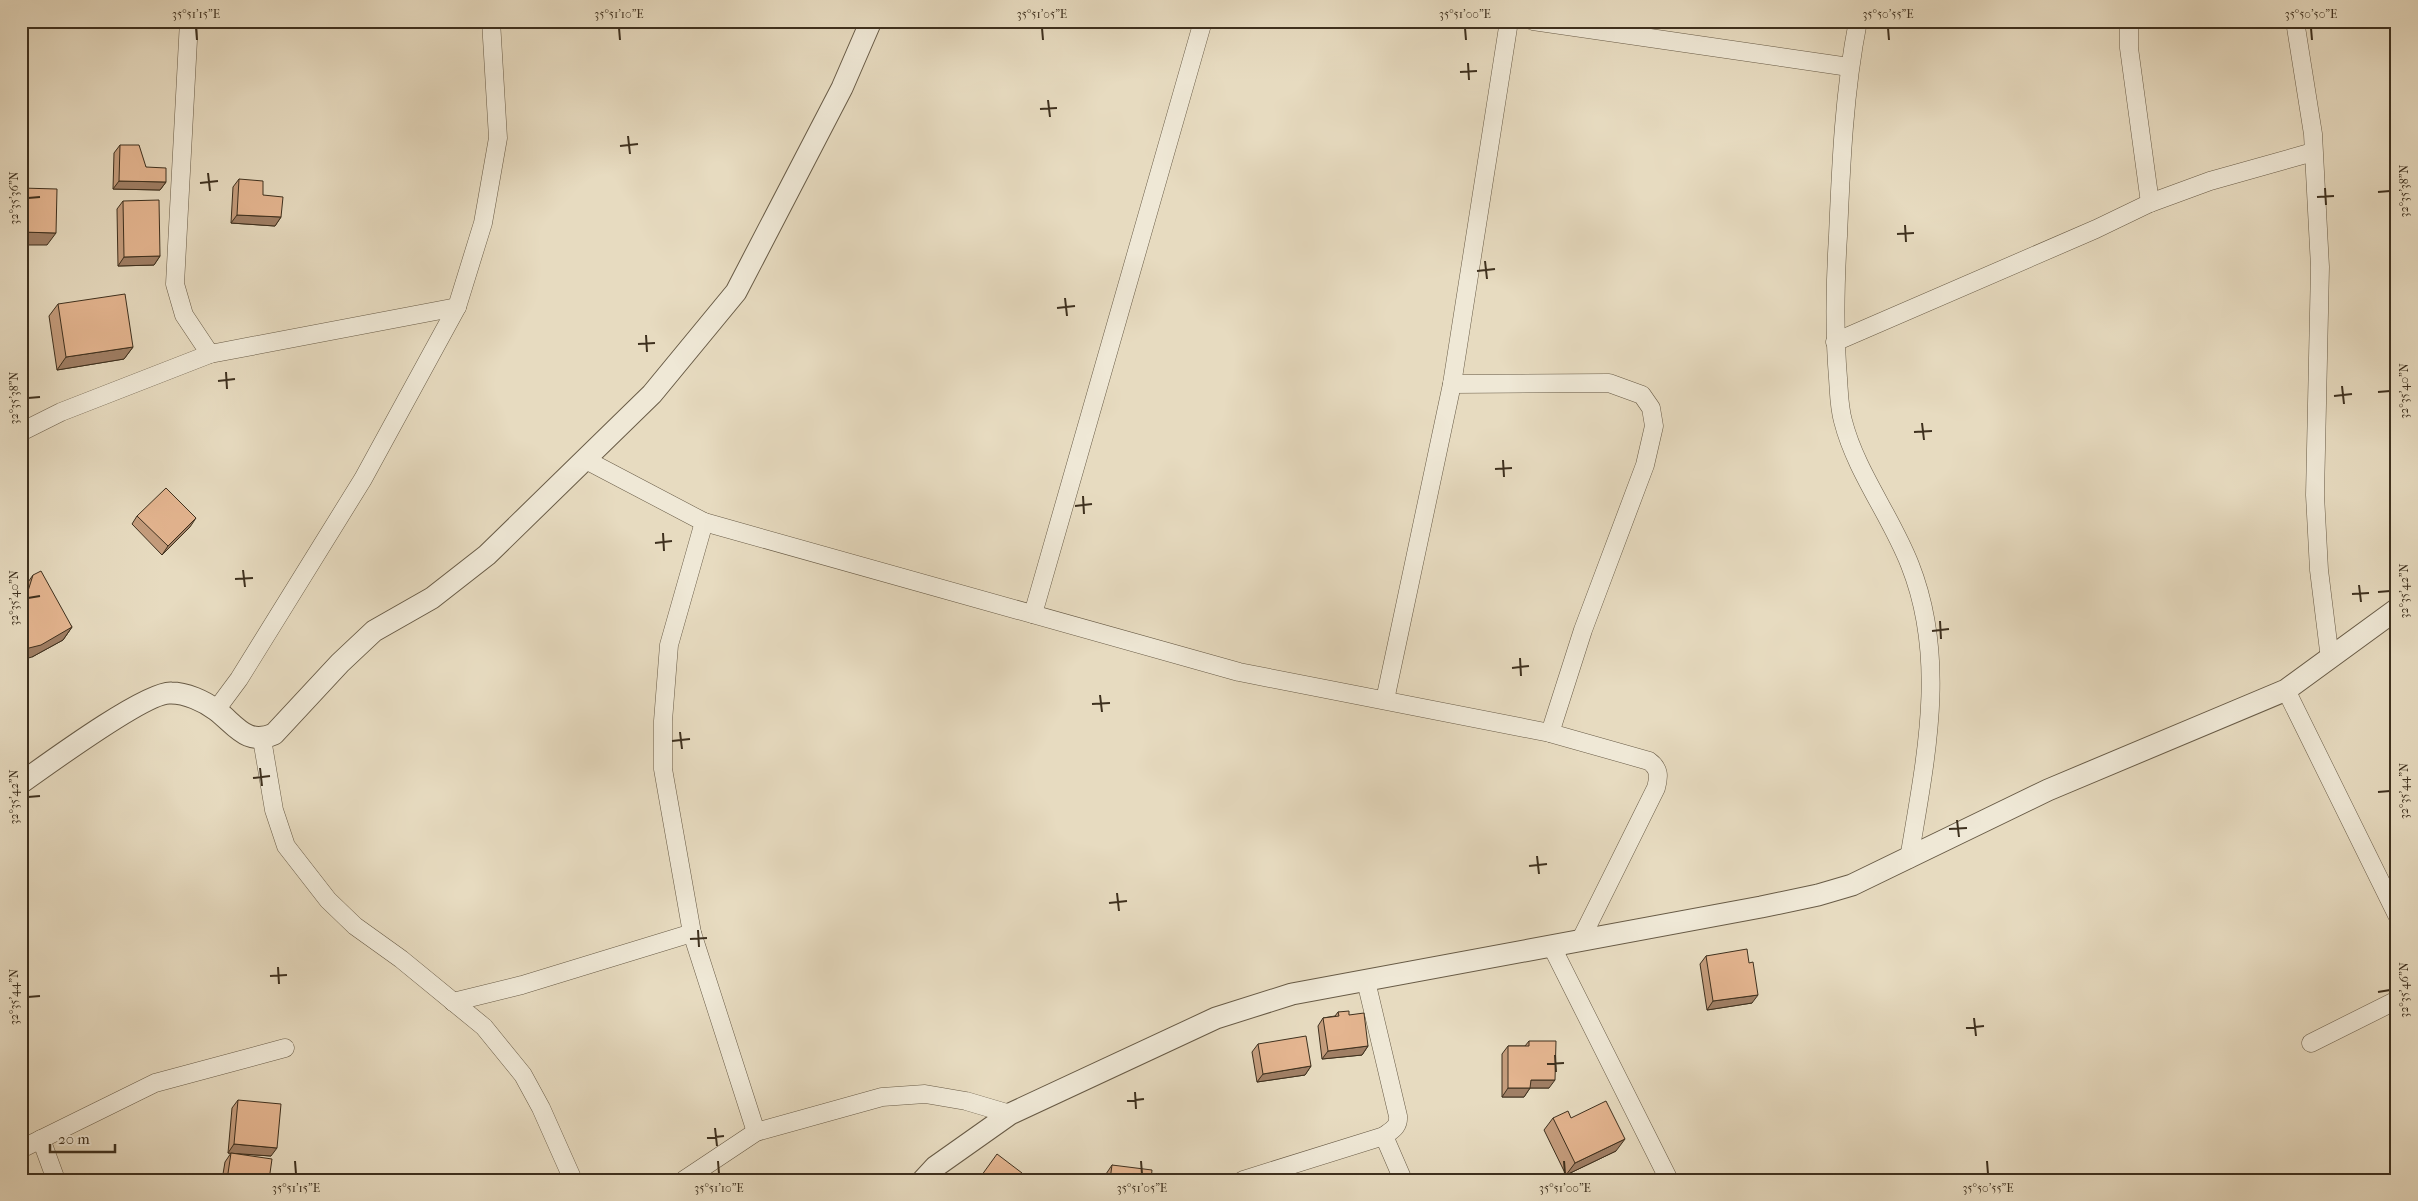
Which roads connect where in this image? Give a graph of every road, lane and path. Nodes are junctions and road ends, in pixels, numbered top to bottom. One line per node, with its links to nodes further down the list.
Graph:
1 (189, 21): 15 (street)
2 (491, 21): 13 (street)
3 (871, 21): 18 (street)
4 (1204, 21): 21 (street)
5 (1509, 21): 16 (street)
6 (1533, 21): 10 (street)
7 (1858, 21): 10 (street)
8 (2129, 21): 12 (street)
9 (2295, 21): 11 (street)
10 (1849, 67): 14 (street)
11 (2314, 152): 12 (street); 22 (street)
12 (2150, 203): 14 (street)
13 (457, 307): 15 (street); 25 (street)
14 (1834, 342): 29 (street)
15 (210, 354): 17 (street)
16 (1452, 384): 24 (street); 26 (street)
17 (21, 432)
18 (586, 460): 19 (street); 27 (street)
19 (704, 522): 21 (street); 31 (street)
20 (2397, 609): 22 (street)
21 (1033, 614): 24 (street)
22 (2330, 659): 23 (street)
23 (2286, 690): 29 (street); 30 (street)
24 (1385, 700): 26 (street)
25 (216, 710): 27 (street); 28 (street)
26 (1550, 733): 32 (street)
27 (262, 739): 36 (street)
28 (21, 783)
29 (1909, 859): 32 (street)
30 (2397, 915)
31 (692, 933): 36 (street); 40 (street)
32 (1580, 941): 33 (street)
33 (1552, 947): 34 (street); 51 (street)
34 (1366, 981): 39 (street); 41 (street)
35 (2397, 1000): 37 (street)
36 (454, 1002): 46 (street)
37 (2311, 1043)
38 (284, 1048): 42 (street)
39 (1010, 1114): 40 (street); 48 (street)
40 (756, 1132): 47 (street)
41 (1384, 1136): 44 (street); 50 (street)
42 (41, 1139): 43 (street); 45 (street)
43 (21, 1150)
44 (1285, 1173): 49 (street)
45 (56, 1180)
46 (574, 1180)
47 (684, 1180)
48 (923, 1180)
49 (1243, 1180)
50 (1403, 1180)
51 (1669, 1180)

